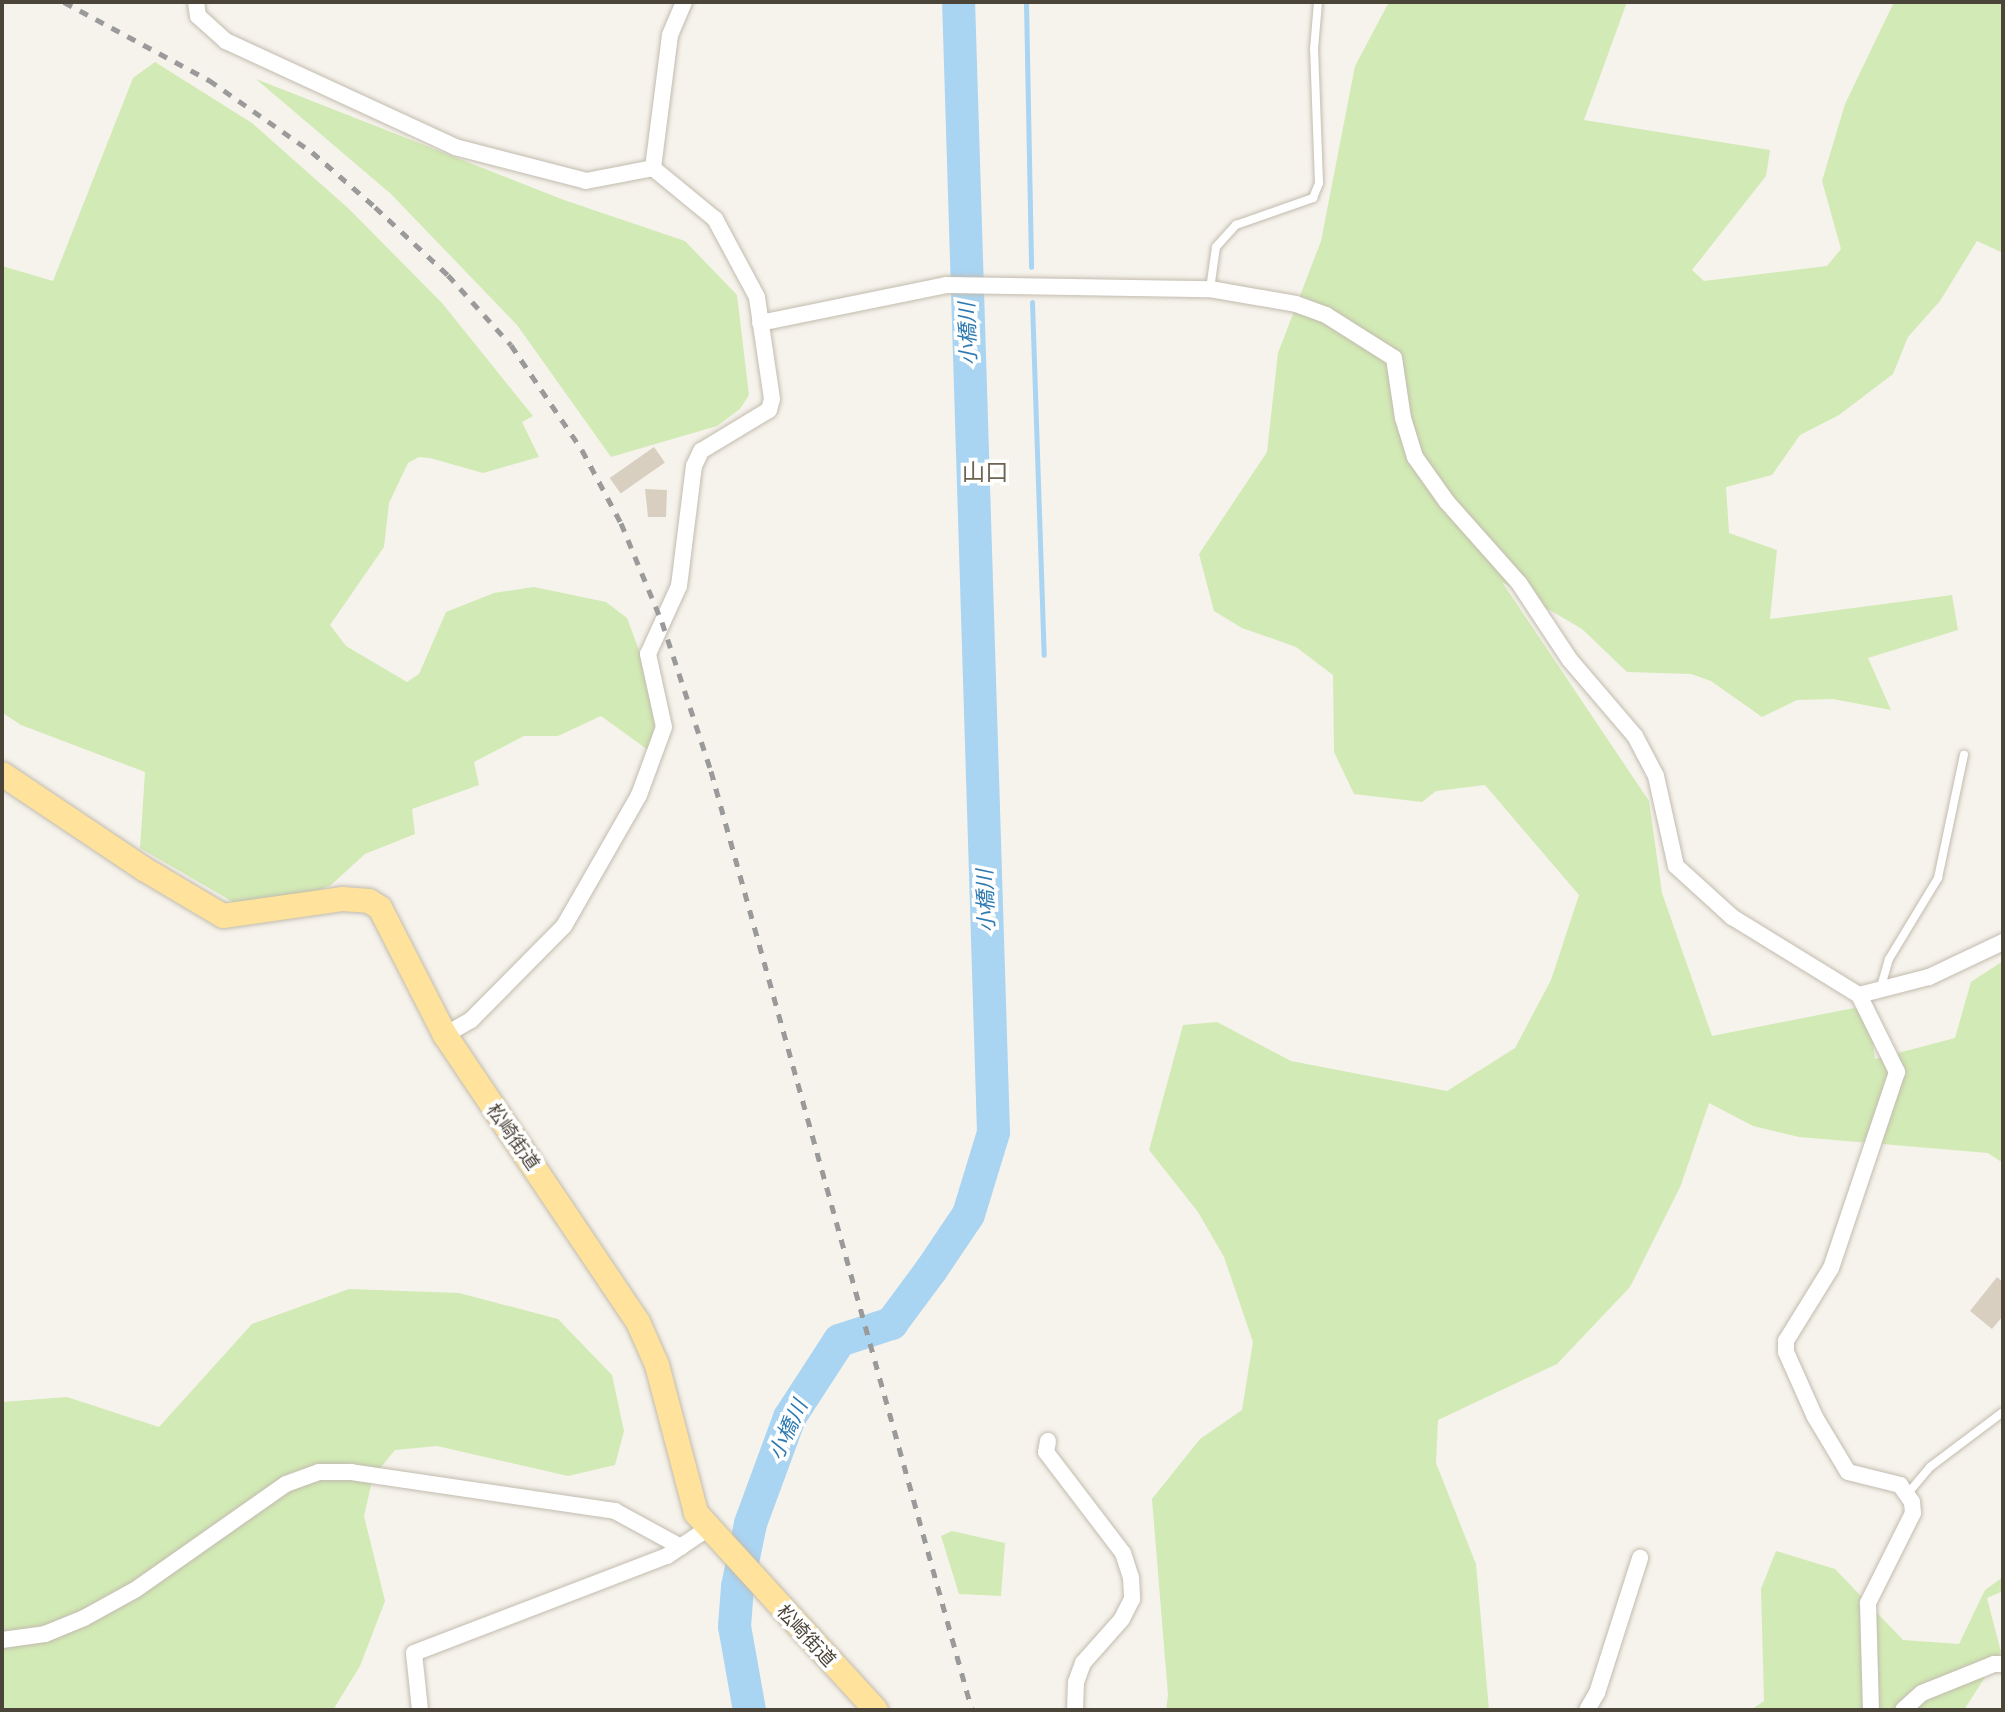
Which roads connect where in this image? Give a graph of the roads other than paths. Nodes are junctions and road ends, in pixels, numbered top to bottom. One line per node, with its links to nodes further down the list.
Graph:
1 (196, 2): 4 (street)
2 (684, 2): 4 (street)
3 (1318, 2): 5 (lane)
4 (653, 168): 6 (street)
5 (1210, 289): 6 (street); 11 (street)
6 (760, 323): 12 (street)
7 (1964, 755): 10 (lane)
8 (2, 774): 12 (main road, 松崎街道)
9 (2003, 942): 10 (street)
10 (1880, 990): 11 (street)
11 (1859, 995): 15 (street)
12 (444, 1035): 16 (main road, 松崎街道)
13 (2003, 1412): 15 (lane)
14 (1048, 1440): 23 (street)
15 (1909, 1492): 25 (street)
16 (708, 1529): 17 (street); 22 (main road, 松崎街道)
17 (681, 1547): 19 (street); 21 (street)
18 (1640, 1558): 24 (street)
19 (2, 1640)
20 (2003, 1664): 26 (street)
21 (420, 1710)
22 (876, 1710)
23 (1075, 1710)
24 (1587, 1710)
25 (1871, 1710)
26 (1903, 1710)

